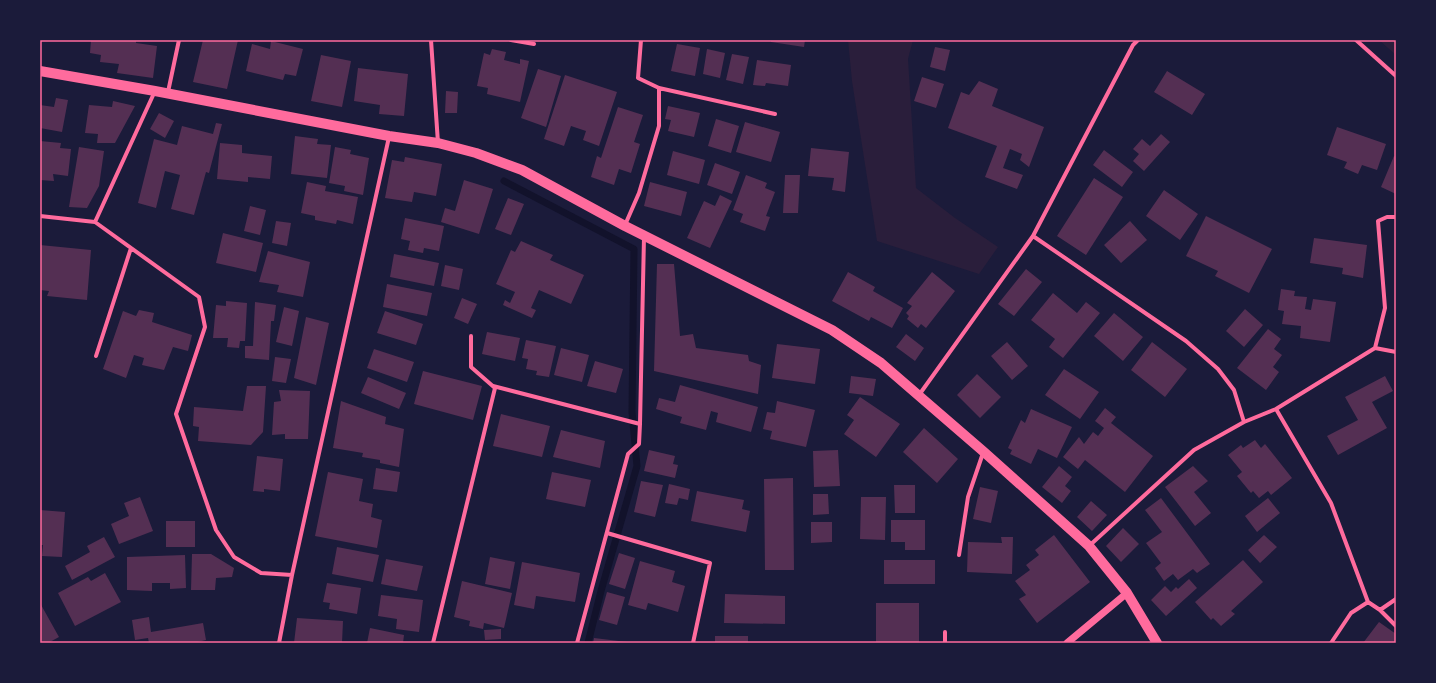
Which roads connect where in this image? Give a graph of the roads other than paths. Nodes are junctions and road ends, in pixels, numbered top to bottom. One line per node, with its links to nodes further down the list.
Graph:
1 (179, 40): 12 (street)
2 (431, 40): 15 (street)
3 (511, 40): 7 (street)
4 (641, 40): 10 (street)
5 (1138, 40): 21 (street)
6 (1356, 40): 9 (street)
7 (534, 44)
8 (40, 71): 11 (main road)
9 (1396, 76)
10 (659, 88): 13 (street); 19 (street)
11 (155, 91): 12 (main road); 18 (street)
12 (168, 94): 14 (main road)
13 (775, 114)
14 (389, 136): 15 (main road); 36 (street)
15 (438, 143): 19 (main road)
16 (40, 216): 18 (street)
17 (1396, 217): 24 (street)
18 (95, 222): 22 (street)
19 (625, 226): 20 (main road)
20 (644, 236): 28 (main road); 31 (street)
21 (1033, 236): 28 (street); 30 (street)
22 (131, 248): 26 (street); 36 (street)
23 (471, 336): 27 (street)
24 (1375, 348): 25 (street); 29 (street)
25 (1396, 352)
26 (96, 356)
27 (493, 386): 31 (street); 44 (street)
28 (918, 396): 32 (main road)
29 (1276, 410): 30 (street); 39 (street)
30 (1244, 422): 34 (street)
31 (640, 424): 33 (street)
32 (984, 452): 34 (main road); 35 (street)
33 (607, 533): 45 (street); 46 (street)
34 (1089, 546): 37 (main road)
35 (959, 555)
36 (292, 575): 43 (street)
37 (1127, 593): 48 (street); 49 (main road)
38 (1396, 599): 40 (street)
39 (1368, 602): 40 (street); 50 (street)
40 (1380, 610): 41 (street)
41 (1396, 626)
42 (945, 632): 47 (street)
43 (279, 643)
44 (433, 643)
45 (577, 643)
46 (693, 643)
47 (945, 643)
48 (1067, 643)
49 (1157, 643)
50 (1331, 643)

